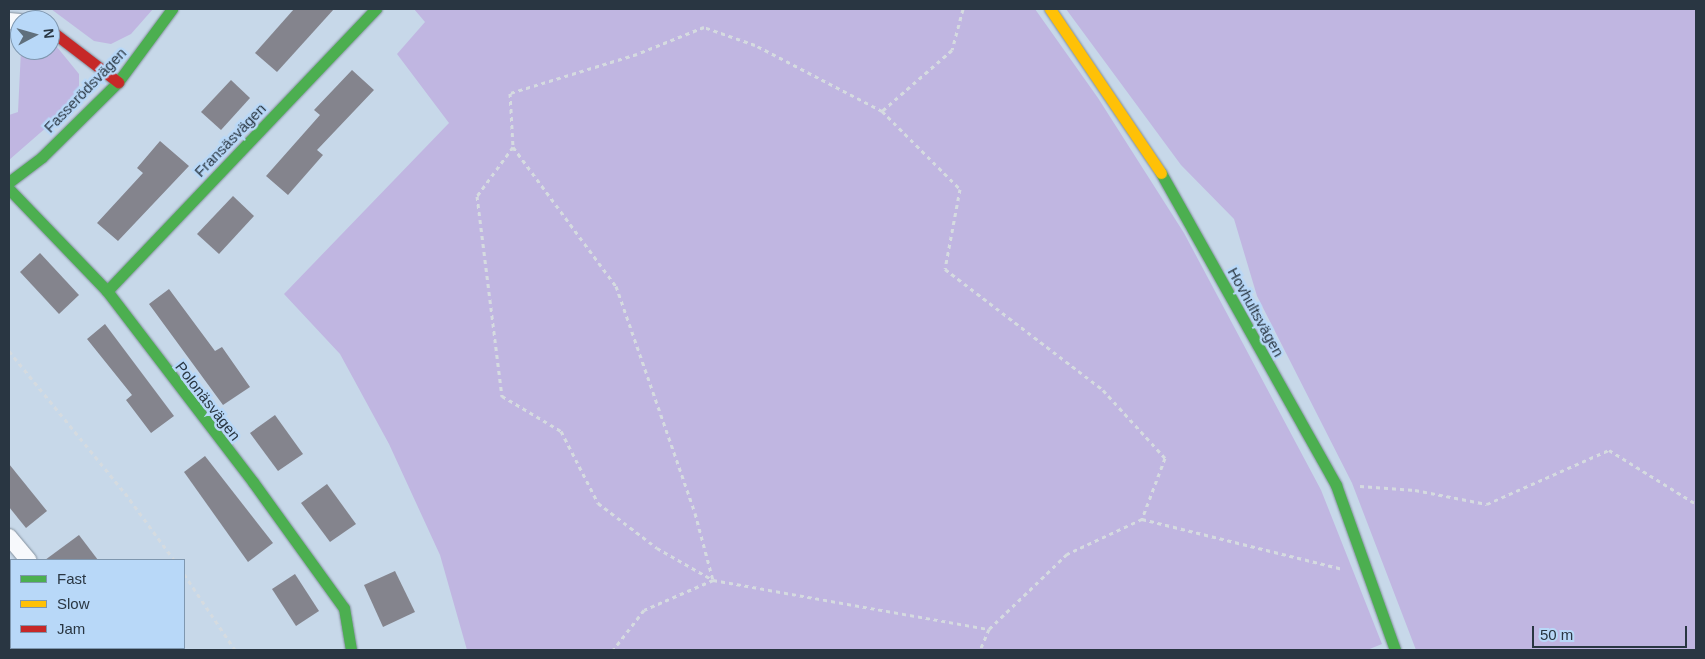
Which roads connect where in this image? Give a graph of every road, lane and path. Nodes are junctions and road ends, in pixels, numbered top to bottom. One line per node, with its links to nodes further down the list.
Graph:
1 (172, 9): 6 (street, Fasserödsvägen)
2 (376, 9): 11 (street, Fransäsvägen)
3 (963, 9): 7 (path)
4 (1050, 9): 13 (street, Hovhultsvägen)
5 (60, 38): 6 (street)
6 (118, 82): 9 (street, Fasserödsvägen)
7 (882, 111): 8 (path); 15 (path)
8 (513, 147): 21 (path); 21 (path)
9 (9, 182)
10 (9, 189): 11 (street, Polonäsvägen)
11 (106, 291): 24 (street, Polonäsvägen)
12 (9, 351): 18 (path)
13 (1336, 485): 14 (path); 20 (street, Hovhultsvägen)
14 (1696, 504)
15 (1142, 519): 20 (path); 22 (path)
16 (9, 537): 17 (street)
17 (27, 559)
18 (173, 559)
19 (185, 575): 23 (path)
20 (1368, 575): 27 (street, Hovhultsvägen)
21 (713, 580): 22 (path); 25 (path)
22 (989, 629): 26 (path)
23 (235, 650)
24 (351, 650)
25 (613, 650)
26 (980, 650)
27 (1395, 650)

